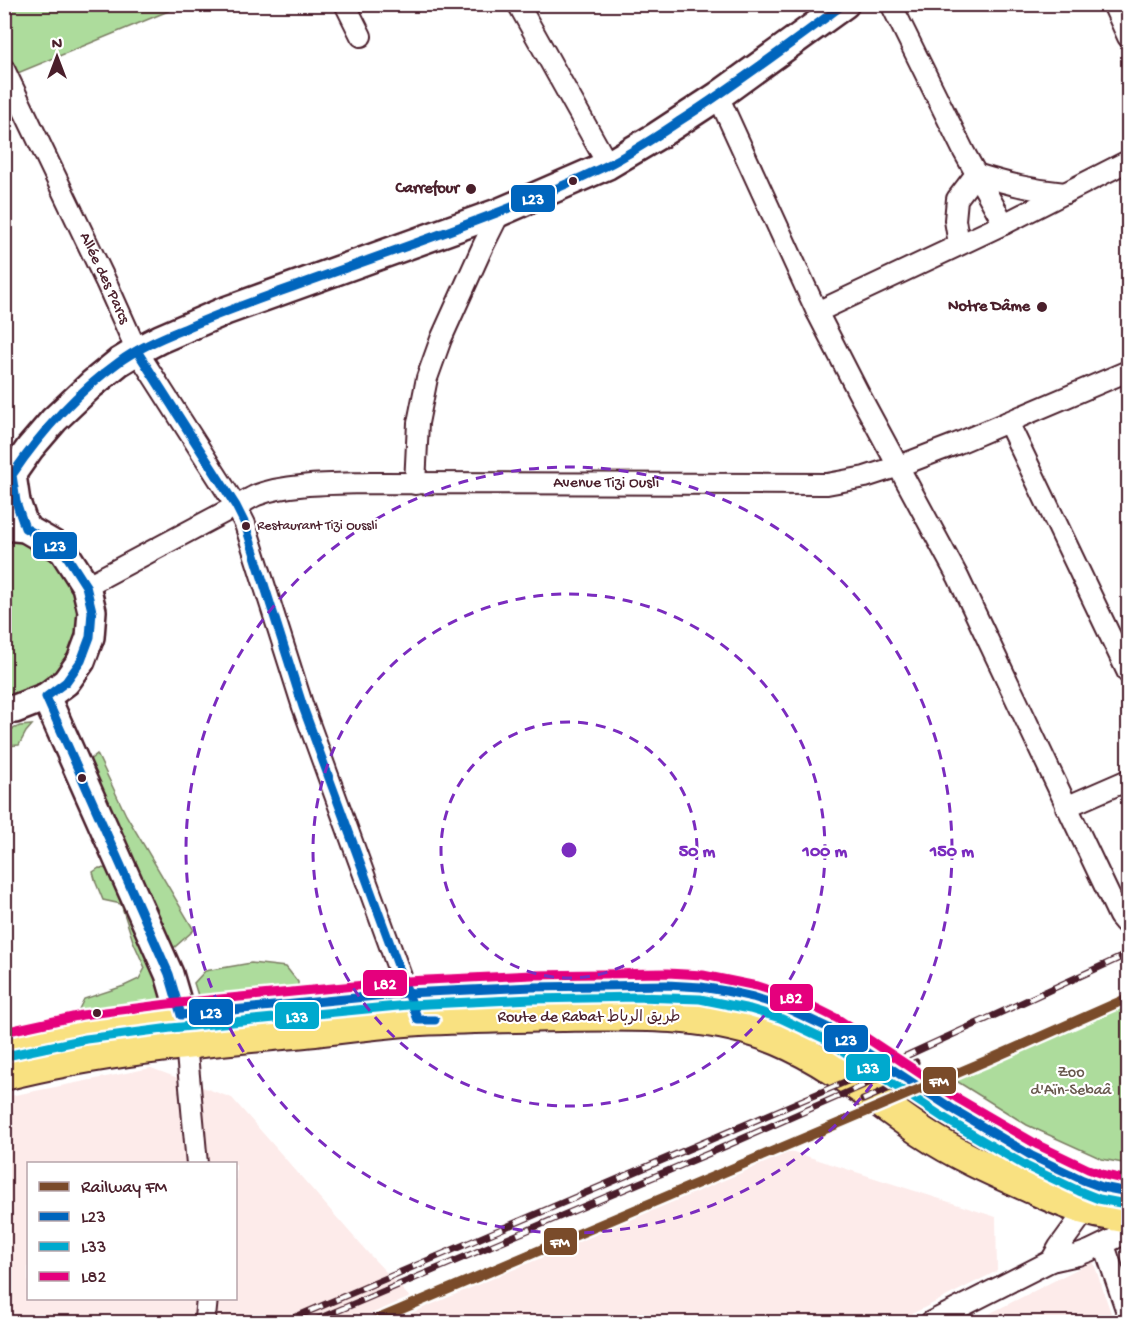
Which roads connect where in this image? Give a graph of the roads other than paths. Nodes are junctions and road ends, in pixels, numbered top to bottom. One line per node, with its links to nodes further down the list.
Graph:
1 (345, 4): 6 (street)
2 (891, 4): 12 (street)
3 (1113, 4): 7 (street)
4 (841, 6): 9 (street)
5 (527, 8): 11 (street)
6 (361, 36)
7 (1128, 37)
8 (4, 69): 18 (street, Allée des Parcs)
9 (718, 96): 11 (street); 17 (street)
10 (1128, 161): 13 (street)
11 (609, 165): 14 (street)
12 (976, 174): 13 (street); 15 (street); 16 (street)
13 (1065, 193): 15 (street)
14 (500, 212): 18 (street); 23 (street)
15 (1004, 224): 16 (street)
16 (959, 244): 17 (street)
17 (817, 312): 21 (street)
18 (137, 351): 22 (street); 24 (street, Allée des Parcs)
19 (1128, 371): 20 (street, Avenue Tizi Ousli)
20 (1008, 422): 21 (street, Avenue Tizi Ousli); 27 (street)
21 (900, 466): 23 (street, Avenue Tizi Ousli); 31 (street)
22 (8, 480): 25 (street)
23 (415, 484): 24 (street, Avenue Tizi Ousli)
24 (236, 506): 26 (street, Avenue Tizi Ousli); 33 (street, Allée des Parcs)
25 (15, 527): 26 (street)
26 (87, 586): 28 (street)
27 (1128, 674)
28 (46, 697): 29 (street); 35 (street)
29 (4, 709)
30 (1128, 780): 31 (street)
31 (1066, 807): 32 (street)
32 (1128, 924)
33 (407, 993): 34 (street, Allée des Parcs); 35 (main road, Route de Rabat طريق الرباط); 39 (main road, Route de Rabat طريق الرباط)
34 (418, 1020): 35 (main road, Route de Rabat طريق الرباط); 40 (main road, Route de Rabat طريق الرباط)
35 (184, 1029): 36 (main road, Route de Rabat طريق الرباط); 37 (main road, Route de Rabat طريق الرباط); 38 (street)
36 (4, 1044)
37 (4, 1075)
38 (197, 1162)
39 (1128, 1192)
40 (1086, 1210): 41 (main road, Route de Rabat طريق الرباط); 44 (street)
41 (1128, 1218)
42 (1128, 1229): 43 (street)
43 (1104, 1245): 44 (street); 46 (street)
44 (1051, 1261): 48 (street)
45 (207, 1300): 47 (street)
46 (1128, 1316)
47 (203, 1323)
48 (931, 1323)

